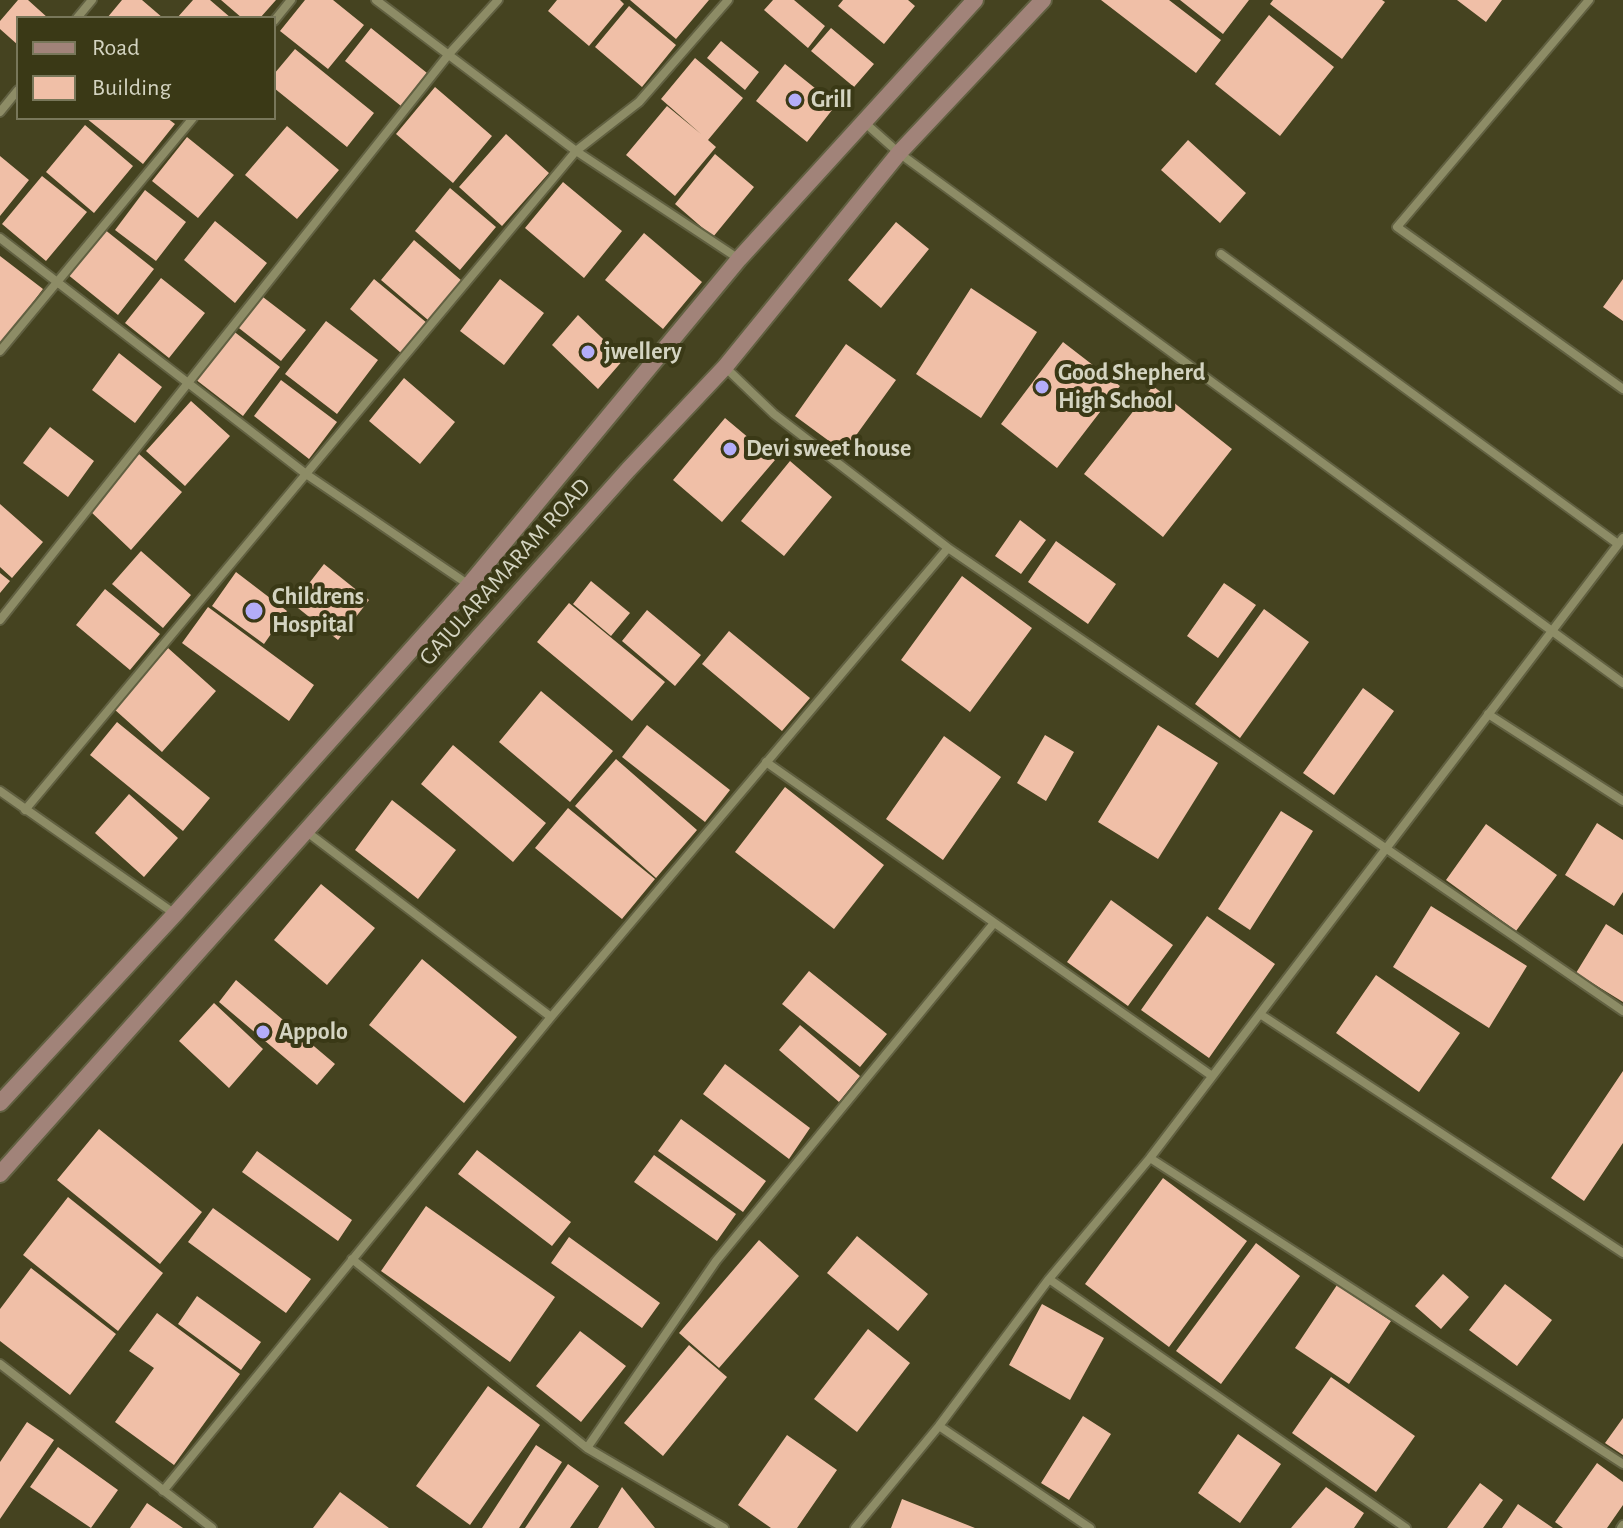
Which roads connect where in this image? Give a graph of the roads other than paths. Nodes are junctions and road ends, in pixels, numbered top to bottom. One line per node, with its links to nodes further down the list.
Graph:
1 (92, 0): 9 (street)
2 (291, 0): 10 (street)
3 (376, 0): 11 (street)
4 (498, 0): 11 (street)
5 (728, 0): 16 (street)
6 (975, 0): 15 (main road, GAJULARAMARAM ROAD)
7 (1043, 0): 17 (main road, GAJULARAMARAM ROAD)
8 (1589, 0): 25 (street)
9 (79, 16)
10 (276, 19)
11 (449, 54): 16 (street); 24 (street)
12 (16, 92): 13 (street)
13 (0, 112)
14 (191, 120): 21 (street)
15 (863, 122): 17 (street); 20 (main road, GAJULARAMARAM ROAD)
16 (576, 151): 20 (street); 26 (street)
17 (899, 153): 23 (main road, GAJULARAMARAM ROAD); 31 (street)
18 (0, 238): 21 (street)
19 (1221, 254): 27 (street)
20 (739, 259): 29 (main road, GAJULARAMARAM ROAD)
21 (57, 282): 22 (street); 24 (street)
22 (0, 351)
23 (725, 367): 28 (street); 38 (main road, GAJULARAMARAM ROAD)
24 (188, 383): 26 (street); 30 (street)
25 (1623, 389)
26 (306, 474): 29 (street); 37 (street)
27 (1621, 541): 31 (street)
28 (948, 548): 34 (street); 39 (street)
29 (469, 585): 40 (main road, GAJULARAMARAM ROAD)
30 (0, 620)
31 (1551, 632): 32 (street); 33 (street)
32 (1623, 683)
33 (1488, 714): 36 (street); 39 (street)
34 (766, 762): 41 (street); 44 (street)
35 (1, 795): 37 (street)
36 (1623, 801)
37 (25, 810): 40 (street)
38 (307, 832): 44 (street); 48 (main road, GAJULARAMARAM ROAD)
39 (1388, 846): 42 (street); 43 (street)
40 (175, 914): 46 (main road, GAJULARAMARAM ROAD)
41 (994, 923): 45 (street); 54 (street)
42 (1623, 1011)
43 (1260, 1014): 45 (street); 49 (street)
44 (551, 1017): 50 (street)
45 (1212, 1076): 47 (street)
46 (0, 1103)
47 (1150, 1158): 51 (street); 55 (street)
48 (0, 1174)
49 (1623, 1253)
50 (352, 1259): 54 (street); 56 (street)
51 (1049, 1279): 53 (street); 61 (street)
52 (0, 1364): 56 (street)
53 (939, 1426): 59 (street); 60 (street)
54 (587, 1448): 58 (street)
55 (1623, 1464)
56 (163, 1491): 57 (street)
57 (212, 1528)
58 (724, 1528)
59 (855, 1528)
60 (1090, 1528)
61 (1406, 1528)

